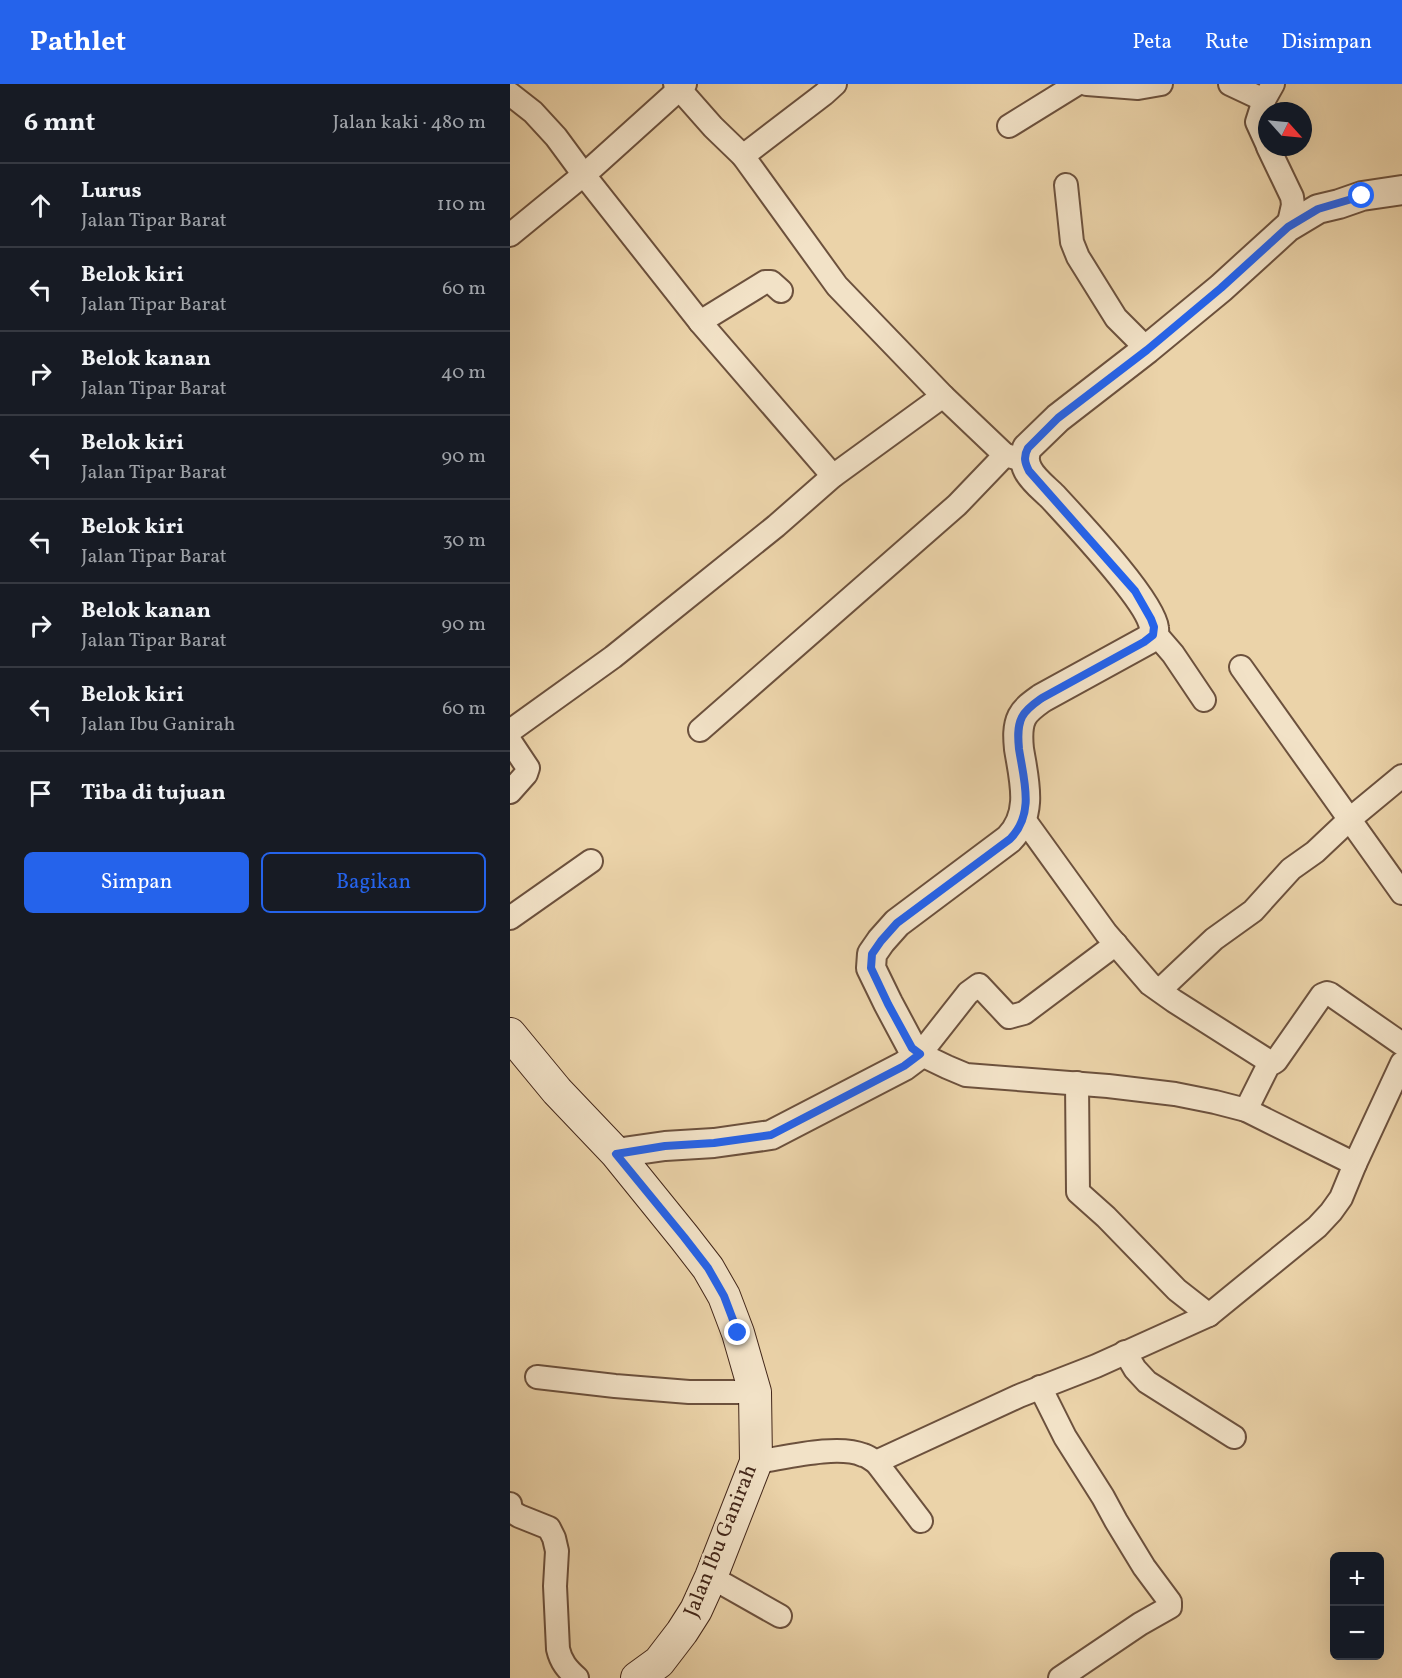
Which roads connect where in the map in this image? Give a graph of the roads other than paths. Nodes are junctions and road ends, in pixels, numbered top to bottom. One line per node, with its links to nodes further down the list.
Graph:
1 (835, 84): 10 (street)
2 (1077, 84): 9 (street)
3 (1087, 84): 4 (street)
4 (1161, 84)
5 (1230, 84): 7 (street)
6 (680, 86): 10 (street); 12 (street)
7 (1268, 92)
8 (510, 94): 12 (street)
9 (1009, 126)
10 (743, 156): 20 (street)
11 (1273, 156): 15 (street)
12 (584, 175): 16 (street); 18 (street)
13 (1066, 185): 19 (street)
14 (1402, 190): 15 (street)
15 (1288, 227): 19 (street)
16 (510, 235)
17 (782, 291): 18 (street)
18 (700, 322): 22 (street)
19 (1147, 350): 21 (street)
20 (943, 396): 21 (street); 22 (street)
21 (1015, 458): 23 (street); 26 (street)
22 (833, 476): 27 (street)
23 (1154, 632): 25 (street); 31 (street)
24 (1242, 667): 32 (street)
25 (1204, 700)
26 (700, 730)
27 (510, 731)
28 (510, 741): 30 (street)
29 (1402, 776): 32 (street)
30 (510, 792)
31 (1023, 818): 36 (street); 40 (street)
32 (1350, 819): 34 (street); 37 (street)
33 (591, 861): 35 (street)
34 (1402, 893)
35 (510, 918)
36 (1116, 944): 37 (street); 40 (street)
37 (1160, 990): 41 (street)
38 (512, 1040): 45 (main road, Jalan Ibu Ganirah)
39 (1402, 1044): 41 (street)
40 (920, 1054): 43 (street); 45 (street)
41 (1270, 1062): 44 (street)
42 (1402, 1063): 46 (street)
43 (1077, 1083): 44 (street); 47 (street)
44 (1246, 1110): 46 (street)
45 (616, 1154): 51 (main road, Jalan Ibu Ganirah)
46 (1355, 1164): 47 (street)
47 (1209, 1315): 48 (street)
48 (1125, 1352): 50 (street); 52 (street)
49 (537, 1377): 51 (street)
50 (1040, 1387): 54 (street); 61 (street)
51 (754, 1392): 53 (main road, Jalan Ibu Ganirah)
52 (1234, 1437)
53 (756, 1462): 54 (street); 57 (main road, Jalan Ibu Ganirah)
54 (876, 1462): 56 (street)
55 (510, 1503): 59 (street)
56 (921, 1521)
57 (711, 1577): 58 (street); 60 (main road, Jalan Ibu Ganirah)
58 (780, 1616)
59 (577, 1678)
60 (638, 1678)
61 (1060, 1678)

